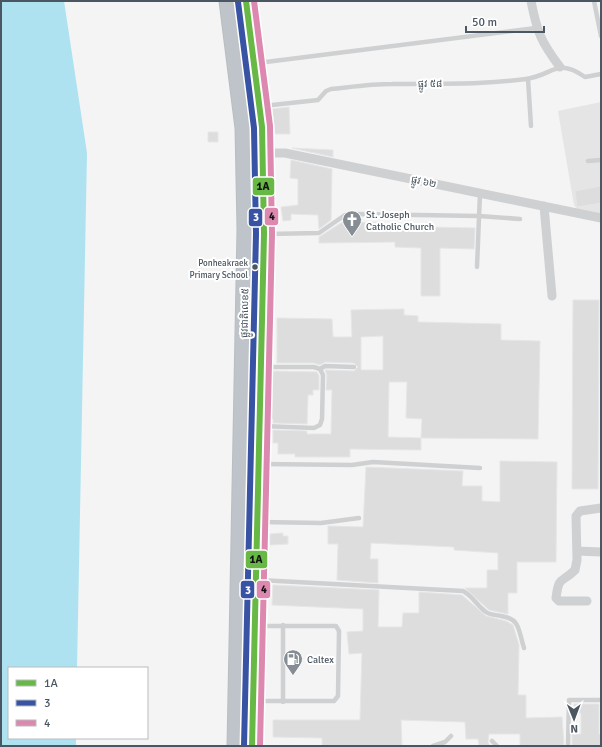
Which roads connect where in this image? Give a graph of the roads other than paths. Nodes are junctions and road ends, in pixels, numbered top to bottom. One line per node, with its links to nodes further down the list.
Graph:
1 (228, 1): 8 (highway, ផ្លូវជាតិលេខ៥)
2 (246, 1): 7 (highway, ផ្លូវជាតិលេខ៥)
3 (531, 1): 5 (street)
4 (594, 1): 6 (lane)
5 (536, 28): 7 (lane); 9 (street)
6 (601, 36)
7 (254, 63): 8 (lane); 12 (highway, ផ្លូវជាតិលេខ៥)
8 (236, 65): 15 (highway, ផ្លូវជាតិលេខ៥)
9 (560, 67): 10 (lane); 11 (lane, ផ្លូវ ៥៨)
10 (601, 74)
11 (528, 79): 12 (lane, ផ្លូវ ៥៨); 13 (lane)
12 (259, 106): 14 (highway, ផ្លូវជាតិលេខ៥)
13 (531, 126)
14 (263, 152): 15 (street, ផ្លូវ ៦២); 18 (street, ផ្លូវ ៦២); 23 (highway, ផ្លូវជាតិលេខ៥)
15 (245, 153): 29 (highway, ផ្លូវជាតិលេខ៥)
16 (601, 160): 17 (lane)
17 (588, 161)
18 (480, 193): 19 (street, ផ្លូវ ៦២); 20 (lane)
19 (544, 206): 21 (street, ផ្លូវ ៦២); 25 (street)
20 (479, 216): 22 (lane); 23 (lane); 24 (lane)
21 (601, 218)
22 (520, 219)
23 (264, 234): 26 (highway, ផ្លូវជាតិលេខ៥)
24 (477, 266)
25 (552, 296)
26 (261, 367): 28 (lane); 30 (highway, ផ្លូវជាតិលេខ៥)
27 (354, 367): 28 (lane)
28 (320, 369): 30 (lane)
29 (242, 425): 30 (lane); 38 (highway, ផ្លូវជាតិលេខ៥)
30 (260, 426): 31 (highway, ផ្លូវជាតិលេខ៥)
31 (259, 464): 32 (lane); 35 (highway, ផ្លូវជាតិលេខ៥)
32 (480, 468)
33 (601, 508): 36 (street)
34 (359, 518): 35 (lane)
35 (257, 522): 39 (highway, ផ្លូវជាតិលេខ៥)
36 (577, 551): 37 (street); 40 (street)
37 (601, 552)
38 (240, 579): 39 (lane); 45 (highway, ផ្លូវជាតិលេខ៥)
39 (256, 580): 42 (highway, ផ្លូវជាតិលេខ៥); 43 (lane)
40 (587, 601)
41 (283, 625): 42 (lane); 46 (lane); 46 (lane)
42 (255, 626): 45 (highway, ផ្លូវជាតិលេខ៥)
43 (524, 648)
44 (601, 700): 53 (lane)
45 (245, 701): 46 (lane); 49 (highway, ផ្លូវជាតិលេខ៥); 50 (highway, ផ្លូវជាតិលេខ៥)
46 (283, 702)
47 (451, 736): 51 (lane)
48 (492, 741): 52 (lane)
49 (236, 746)
50 (252, 746)
51 (433, 746)
52 (497, 746)
53 (568, 746)

